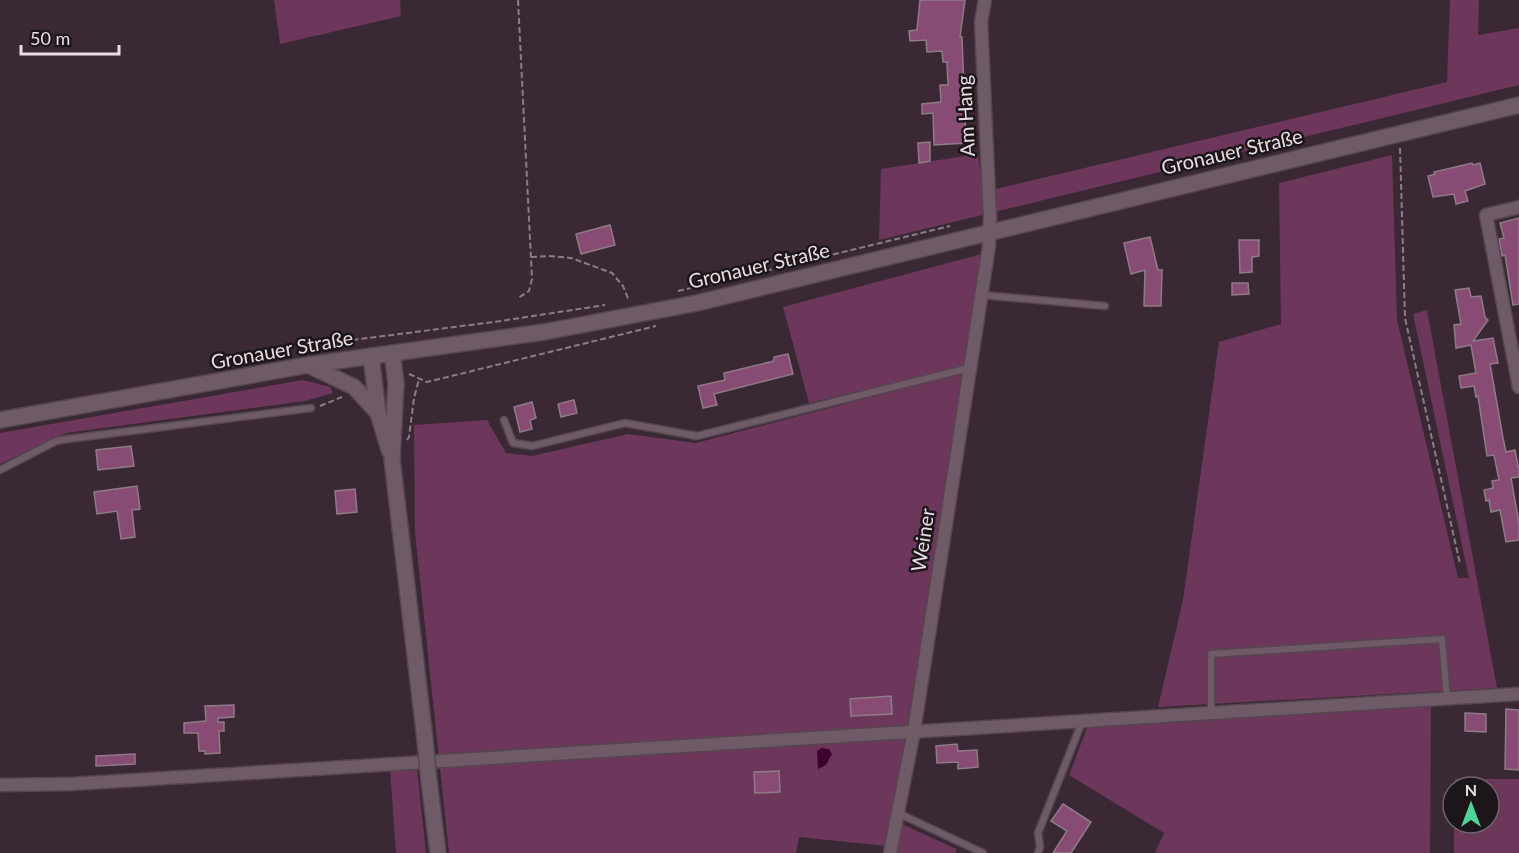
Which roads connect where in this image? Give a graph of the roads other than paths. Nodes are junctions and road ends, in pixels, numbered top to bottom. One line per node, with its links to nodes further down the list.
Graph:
1 (985, 0): 4 (street, Am Hang)
2 (1519, 105): 4 (main road, Gronauer Straße)
3 (1519, 207): 7 (street)
4 (990, 231): 5 (street, Weiner); 8 (main road, Gronauer Straße)
5 (982, 295): 6 (lane); 11 (street, Weiner)
6 (1105, 306)
7 (1514, 329): 12 (street)
8 (392, 353): 9 (main road, Gronauer Straße); 17 (main road)
9 (371, 356): 10 (main road, Gronauer Straße); 14 (main road)
10 (308, 365): 14 (main road); 15 (main road, Gronauer Straße)
11 (969, 368): 16 (lane); 23 (street, Weiner)
12 (1519, 387)
13 (311, 408): 18 (lane)
14 (378, 413): 17 (main road)
15 (0, 420)
16 (504, 420)
17 (393, 459): 26 (main road, bridge)
18 (0, 470)
19 (1519, 694): 20 (street)
20 (1447, 698): 21 (street); 21 (lane)
21 (1211, 713): 22 (street)
22 (1082, 721): 23 (street); 29 (lane)
23 (914, 731): 24 (street); 25 (street, Weiner)
24 (0, 785)
25 (898, 813): 27 (street, Weiner); 28 (lane)
26 (438, 853)
27 (890, 853)
28 (984, 853)
29 (1038, 853)

